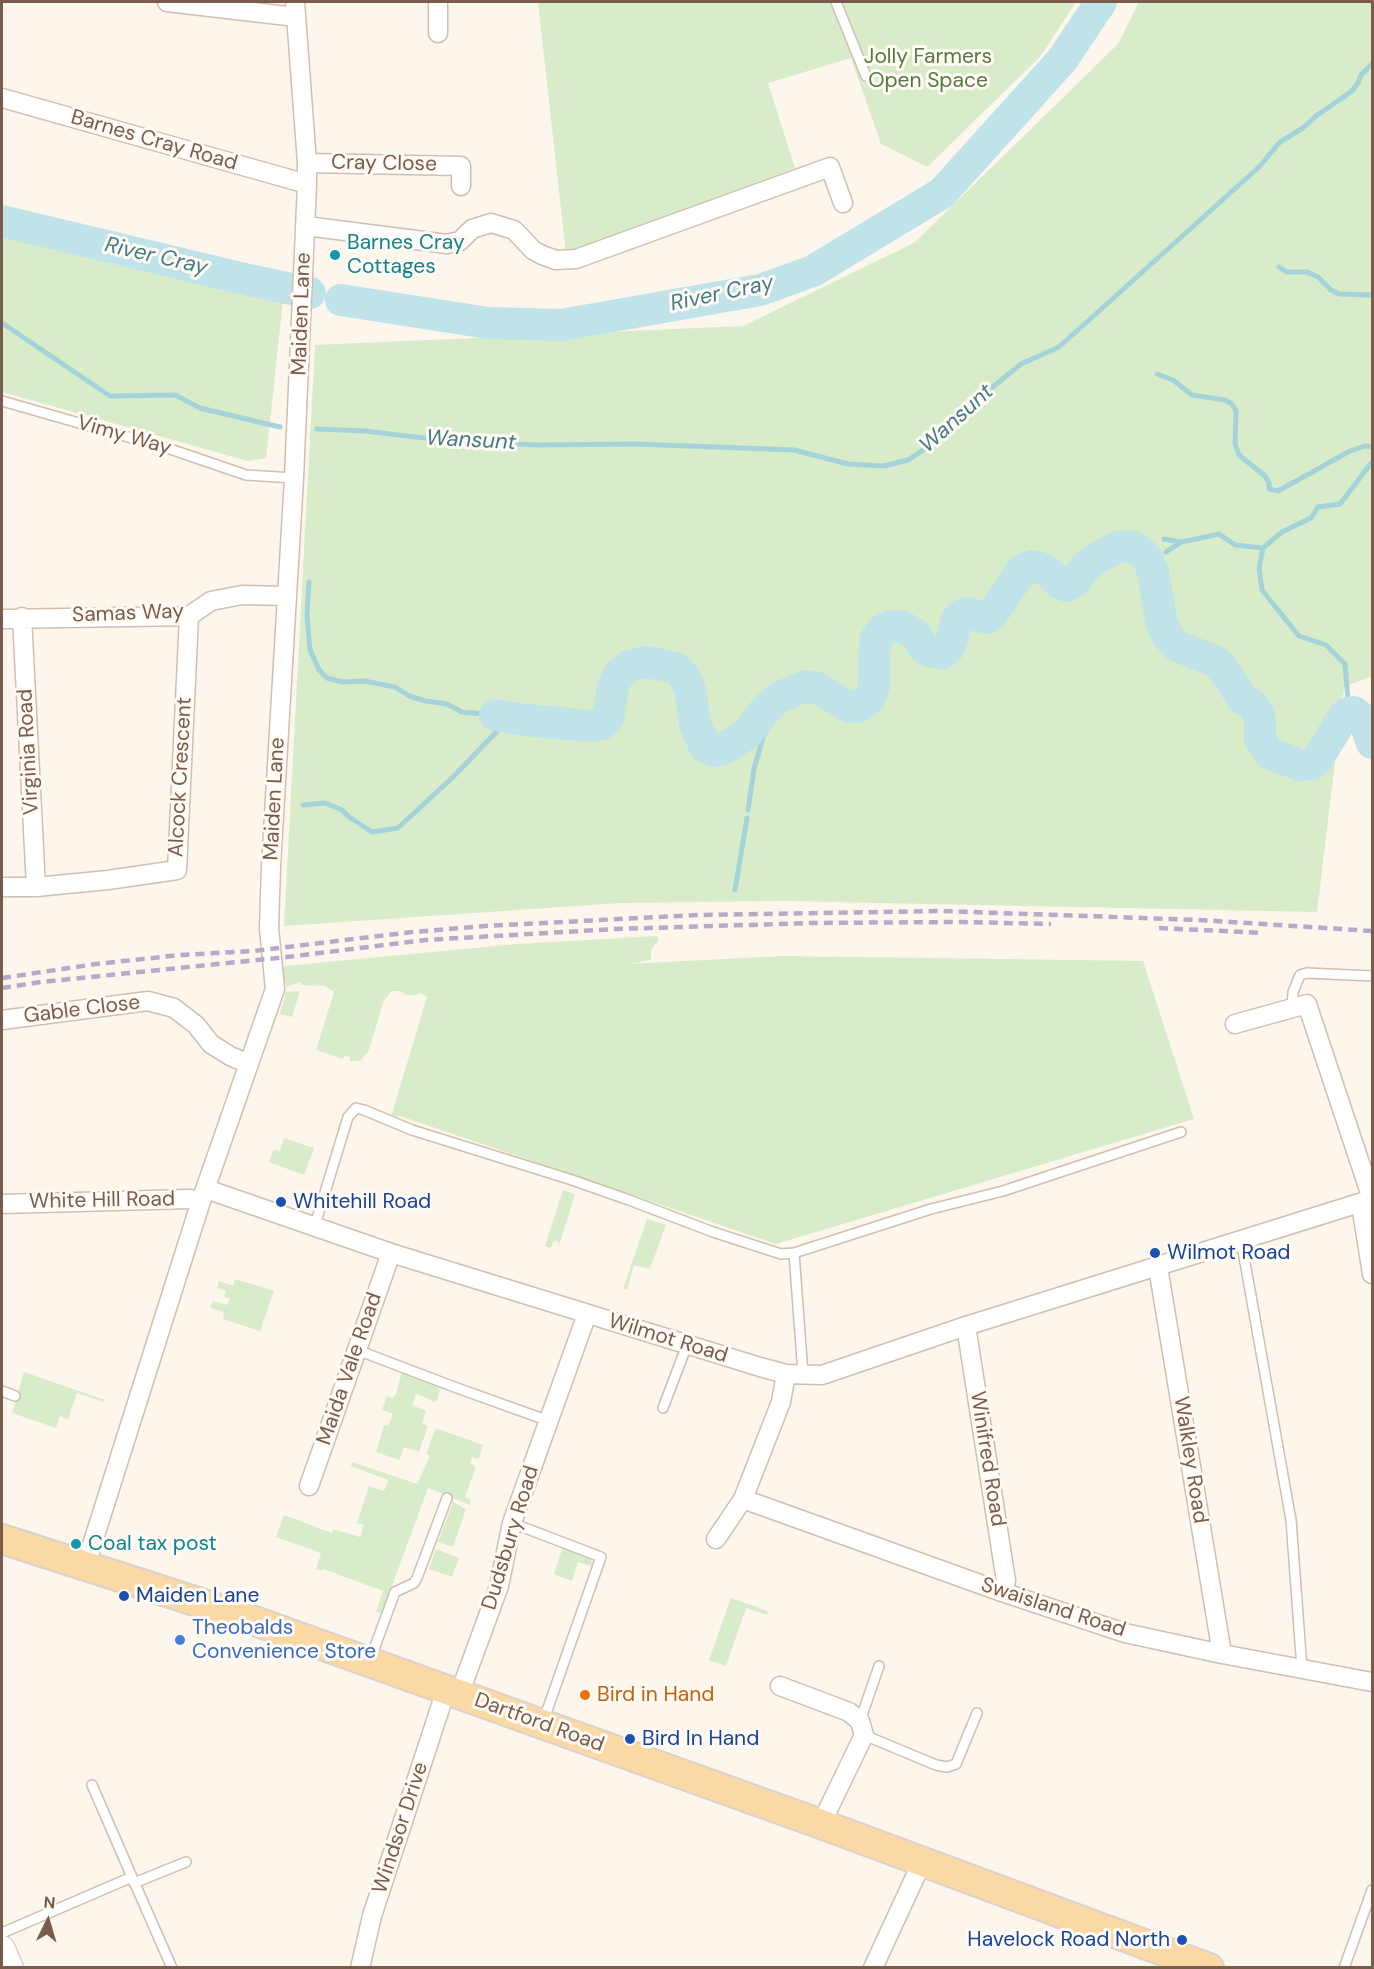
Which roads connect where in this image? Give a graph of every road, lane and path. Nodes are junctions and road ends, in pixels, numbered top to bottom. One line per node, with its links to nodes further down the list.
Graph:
1 (167, 2): 4 (street)
2 (438, 2): 5 (street)
3 (836, 2): 6 (lane)
4 (296, 9): 8 (street, Maiden Lane)
5 (438, 33)
6 (866, 76)
7 (2, 98): 9 (street, Barnes Cray Road)
8 (308, 163): 9 (street, Maiden Lane); 10 (street, Cray Close)
9 (307, 184): 12 (street, Maiden Lane)
10 (461, 186)
11 (843, 203): 12 (street)
12 (306, 226): 14 (street, Maiden Lane)
13 (2, 401): 14 (lane, Vimy Way)
14 (294, 478): 15 (street, Maiden Lane)
15 (287, 596): 16 (street, Samas Way); 25 (street, Maiden Lane)
16 (189, 615): 17 (street, Samas Way); 20 (street, Alcock Crescent)
17 (22, 617): 18 (street, Samas Way); 20 (street, Virginia Road)
18 (2, 619)
19 (2, 887): 20 (street, Alcock Crescent)
20 (36, 887)
21 (1372, 976): 22 (lane)
22 (1292, 1008): 24 (street); 28 (street)
23 (2, 1020): 25 (street, Gable Close)
24 (1235, 1024)
25 (249, 1064): 27 (street, Maiden Lane)
26 (1181, 1132): 33 (lane)
27 (204, 1195): 29 (street, White Hill Road); 30 (street, Wilmot Road); 51 (street, Maiden Lane)
28 (1368, 1201): 31 (street, Wilmot Road); 35 (street)
29 (2, 1204)
30 (315, 1226): 32 (street, Wilmot Road); 33 (lane)
31 (1241, 1240): 34 (street, Wilmot Road); 56 (lane)
32 (392, 1253): 36 (street, Wilmot Road); 39 (street, Maida Vale Road)
33 (794, 1253): 40 (lane)
34 (1158, 1267): 37 (street, Wilmot Road); 53 (street, Walkley Road)
35 (1372, 1274)
36 (587, 1314): 38 (street, Wilmot Road); 44 (street, Dudsbury Road)
37 (966, 1326): 40 (street, Wilmot Road); 52 (street, Winifred Road)
38 (687, 1345): 40 (street, Wilmot Road); 43 (lane)
39 (357, 1350): 44 (lane); 45 (street, Maida Vale Road)
40 (795, 1374): 47 (street)
41 (2, 1391): 42 (lane)
42 (15, 1396)
43 (663, 1408)
44 (549, 1421): 48 (street, Dudsbury Road)
45 (309, 1486)
46 (447, 1498): 54 (lane)
47 (743, 1499): 50 (street); 52 (street, Swaisland Road)
48 (512, 1523): 59 (street, Dudsbury Road); 61 (lane)
49 (2, 1539): 51 (main road, Dartford Road)
50 (716, 1539)
51 (85, 1567): 54 (main road, Dartford Road)
52 (1002, 1592): 53 (street, Swaisland Road)
53 (1222, 1654): 56 (street, Swaisland Road)
54 (369, 1662): 59 (main road, Dartford Road)
55 (879, 1666): 62 (lane)
56 (1302, 1669): 57 (street, Swaisland Road)
57 (1372, 1682)
58 (780, 1686): 62 (street)
59 (452, 1692): 61 (main road, Dartford Road); 73 (street, Windsor Drive)
60 (977, 1713): 62 (lane)
61 (542, 1724): 64 (main road, Dartford Road)
62 (862, 1728): 64 (street)
63 (93, 1785): 67 (lane)
64 (821, 1824): 66 (main road, Dartford Road)
65 (186, 1862): 67 (lane)
66 (921, 1862): 74 (street); 75 (main road, Dartford Road)
67 (133, 1880): 69 (lane); 72 (lane)
68 (1372, 1890): 76 (lane)
69 (2, 1933)
70 (2, 1949): 71 (main road)
71 (10, 1968)
72 (172, 1968)
73 (360, 1968)
74 (873, 1968)
75 (1209, 1968)
76 (1344, 1968)

